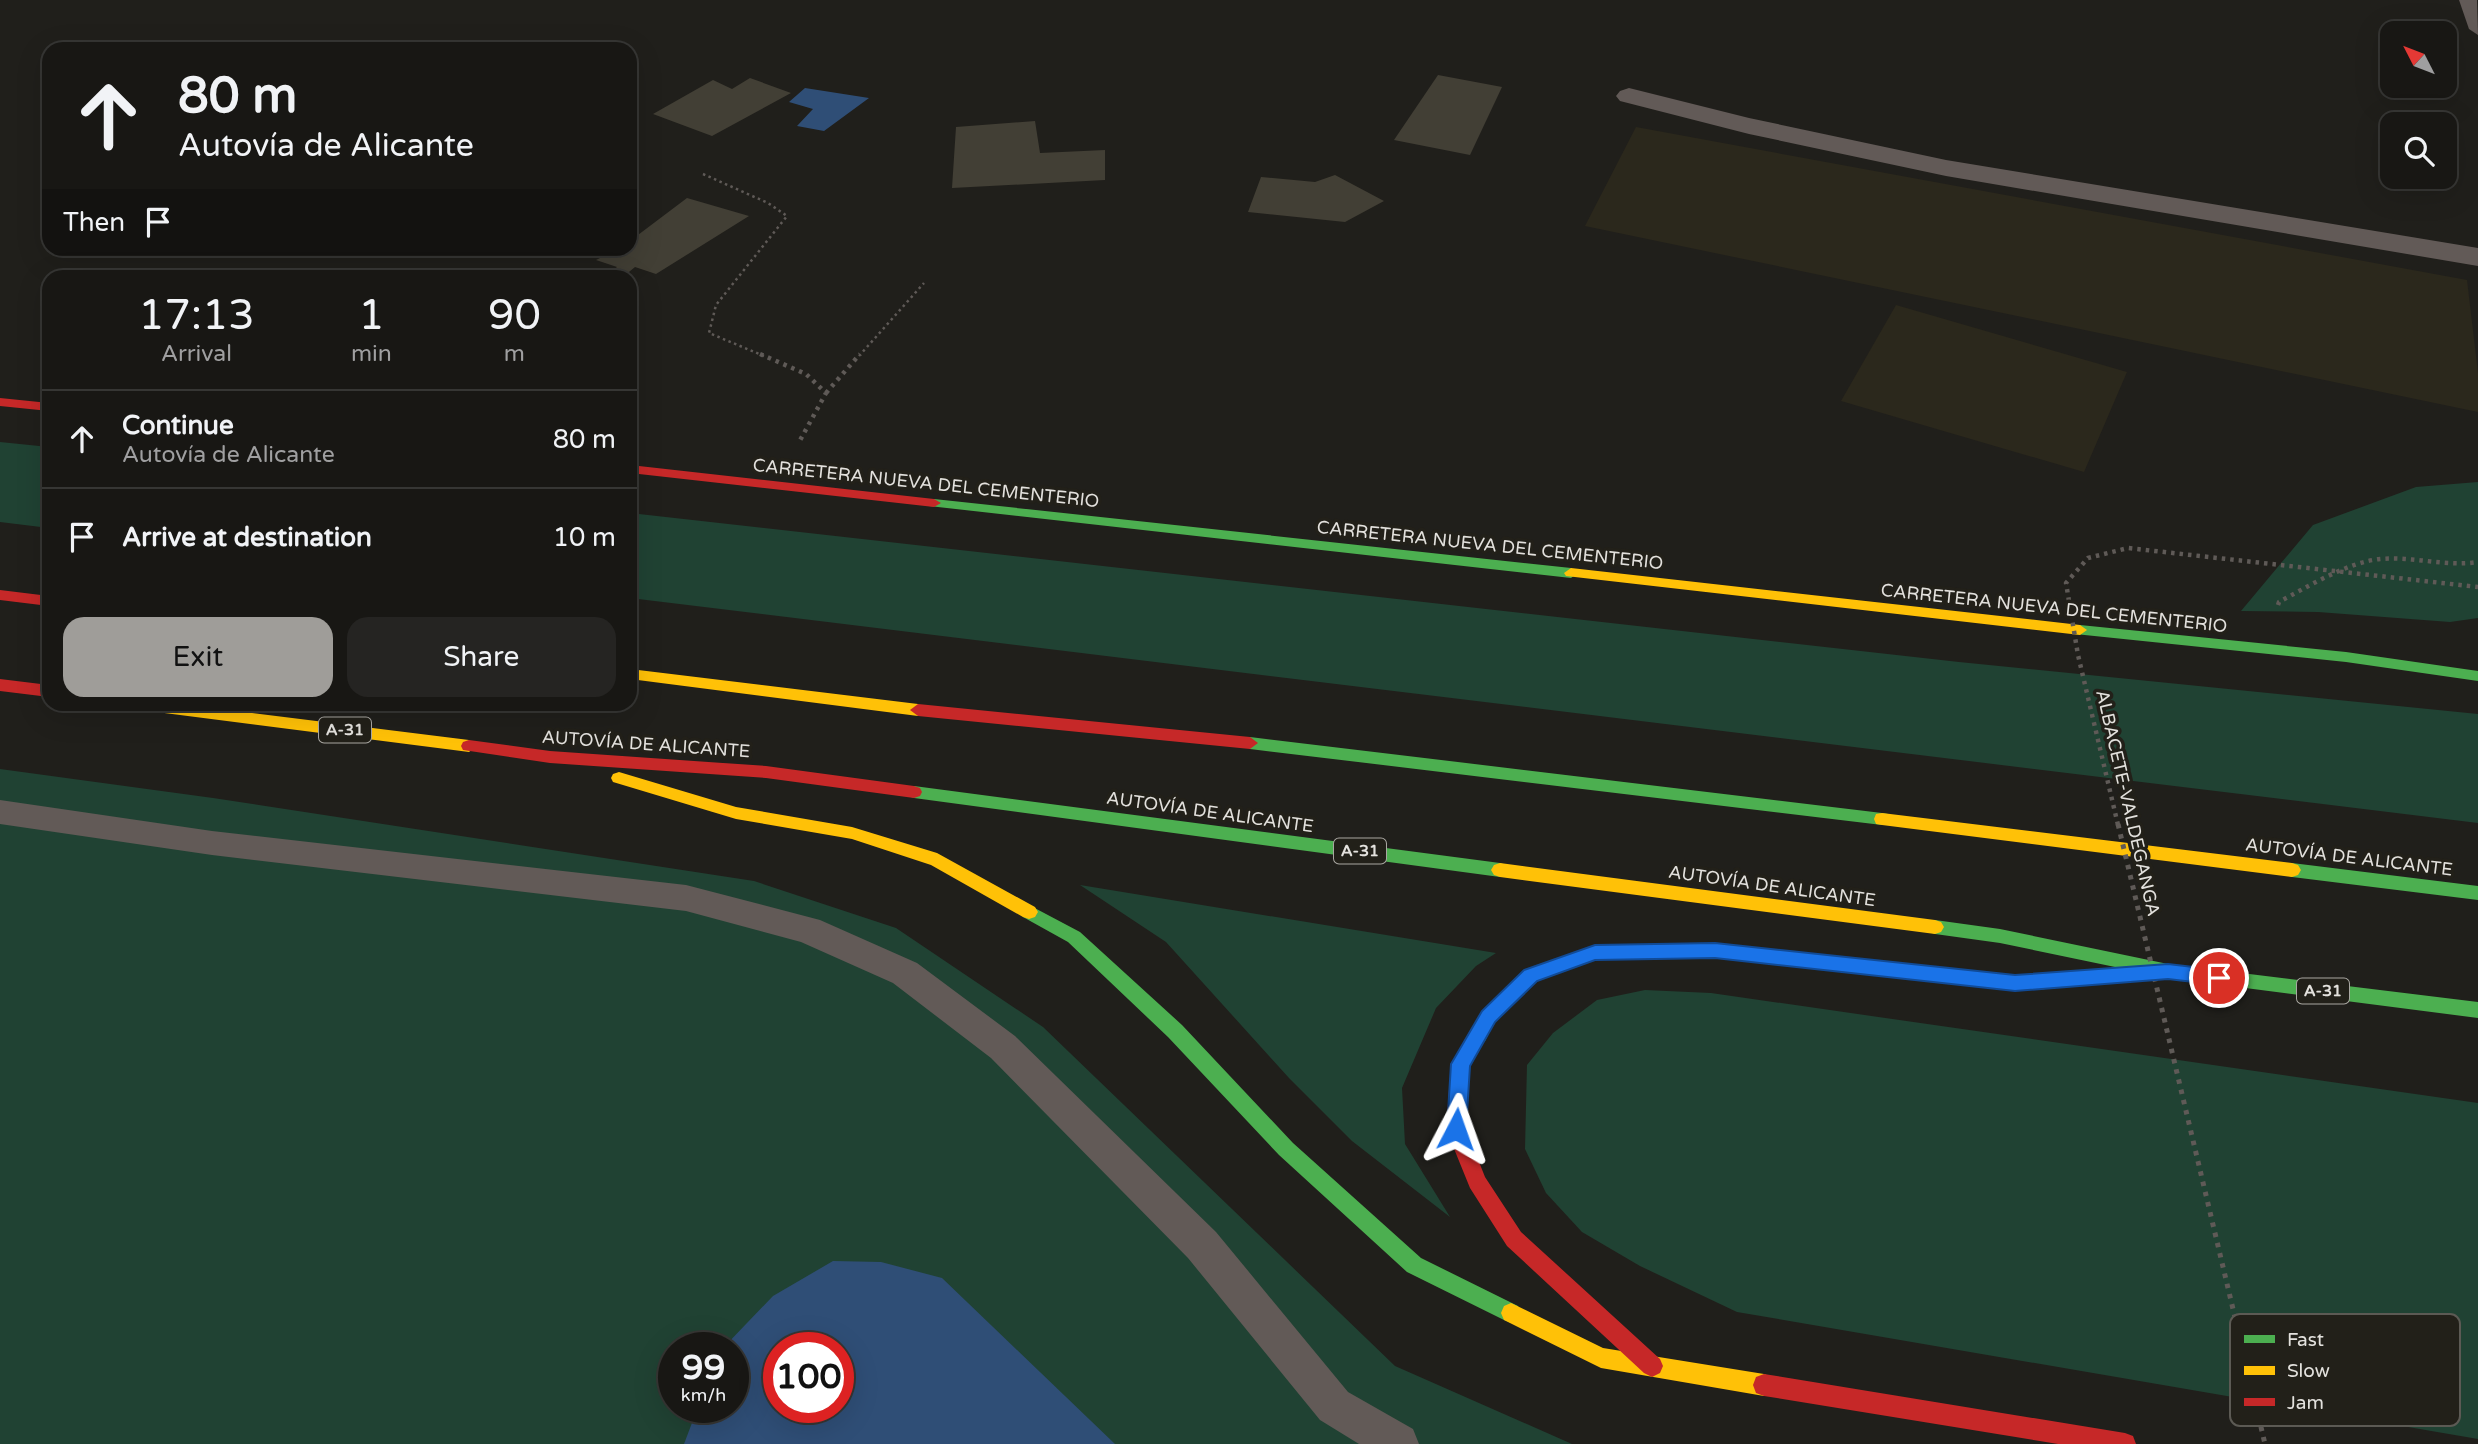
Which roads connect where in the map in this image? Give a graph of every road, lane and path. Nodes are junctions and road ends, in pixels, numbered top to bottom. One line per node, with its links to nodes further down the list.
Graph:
1 (2468, 0): 2 (lane)
2 (2478, 29)
3 (1629, 96): 5 (street)
4 (703, 174): 7 (path)
5 (2478, 257)
6 (924, 283): 7 (path)
7 (825, 393): 11 (path)
8 (0, 402): 9 (main road)
9 (42, 406)
10 (637, 471): 11 (main road, CARRETERA NUEVA DEL CEMENTERIO)
11 (776, 485): 16 (main road, CARRETERA NUEVA DEL CEMENTERIO)
12 (2478, 562): 16 (path)
13 (2478, 587): 29 (path, ALBACETE-VALDEGANGA, bridge)
14 (0, 595): 15 (main road)
15 (42, 600)
16 (2272, 651): 18 (main road, CARRETERA NUEVA DEL CEMENTERIO)
17 (2435, 654): 18 (main road, CARRETERA NUEVA DEL CEMENTERIO)
18 (2346, 657): 20 (main road, CARRETERA NUEVA DEL CEMENTERIO)
19 (637, 675): 26 (main road, AUTOVÍA DE ALICANTE)
20 (2478, 676)
21 (0, 685): 22 (main road)
22 (42, 690)
23 (195, 711): 24 (main road, AUTOVÍA DE ALICANTE / A-31)
24 (550, 757): 27 (main road, AUTOVÍA DE ALICANTE / A-31); 30 (main road)
25 (0, 812): 32 (lane)
26 (2478, 893)
27 (2168, 971): 28 (main road, AUTOVÍA DE ALICANTE / A-31); 30 (main road)
28 (2478, 1010)
29 (2234, 1314)
30 (1652, 1366): 33 (main road)
31 (2261, 1426): 34 (path, ALBACETE-VALDEGANGA, bridge)
32 (1398, 1444)
33 (2125, 1444)
34 (2265, 1444)

